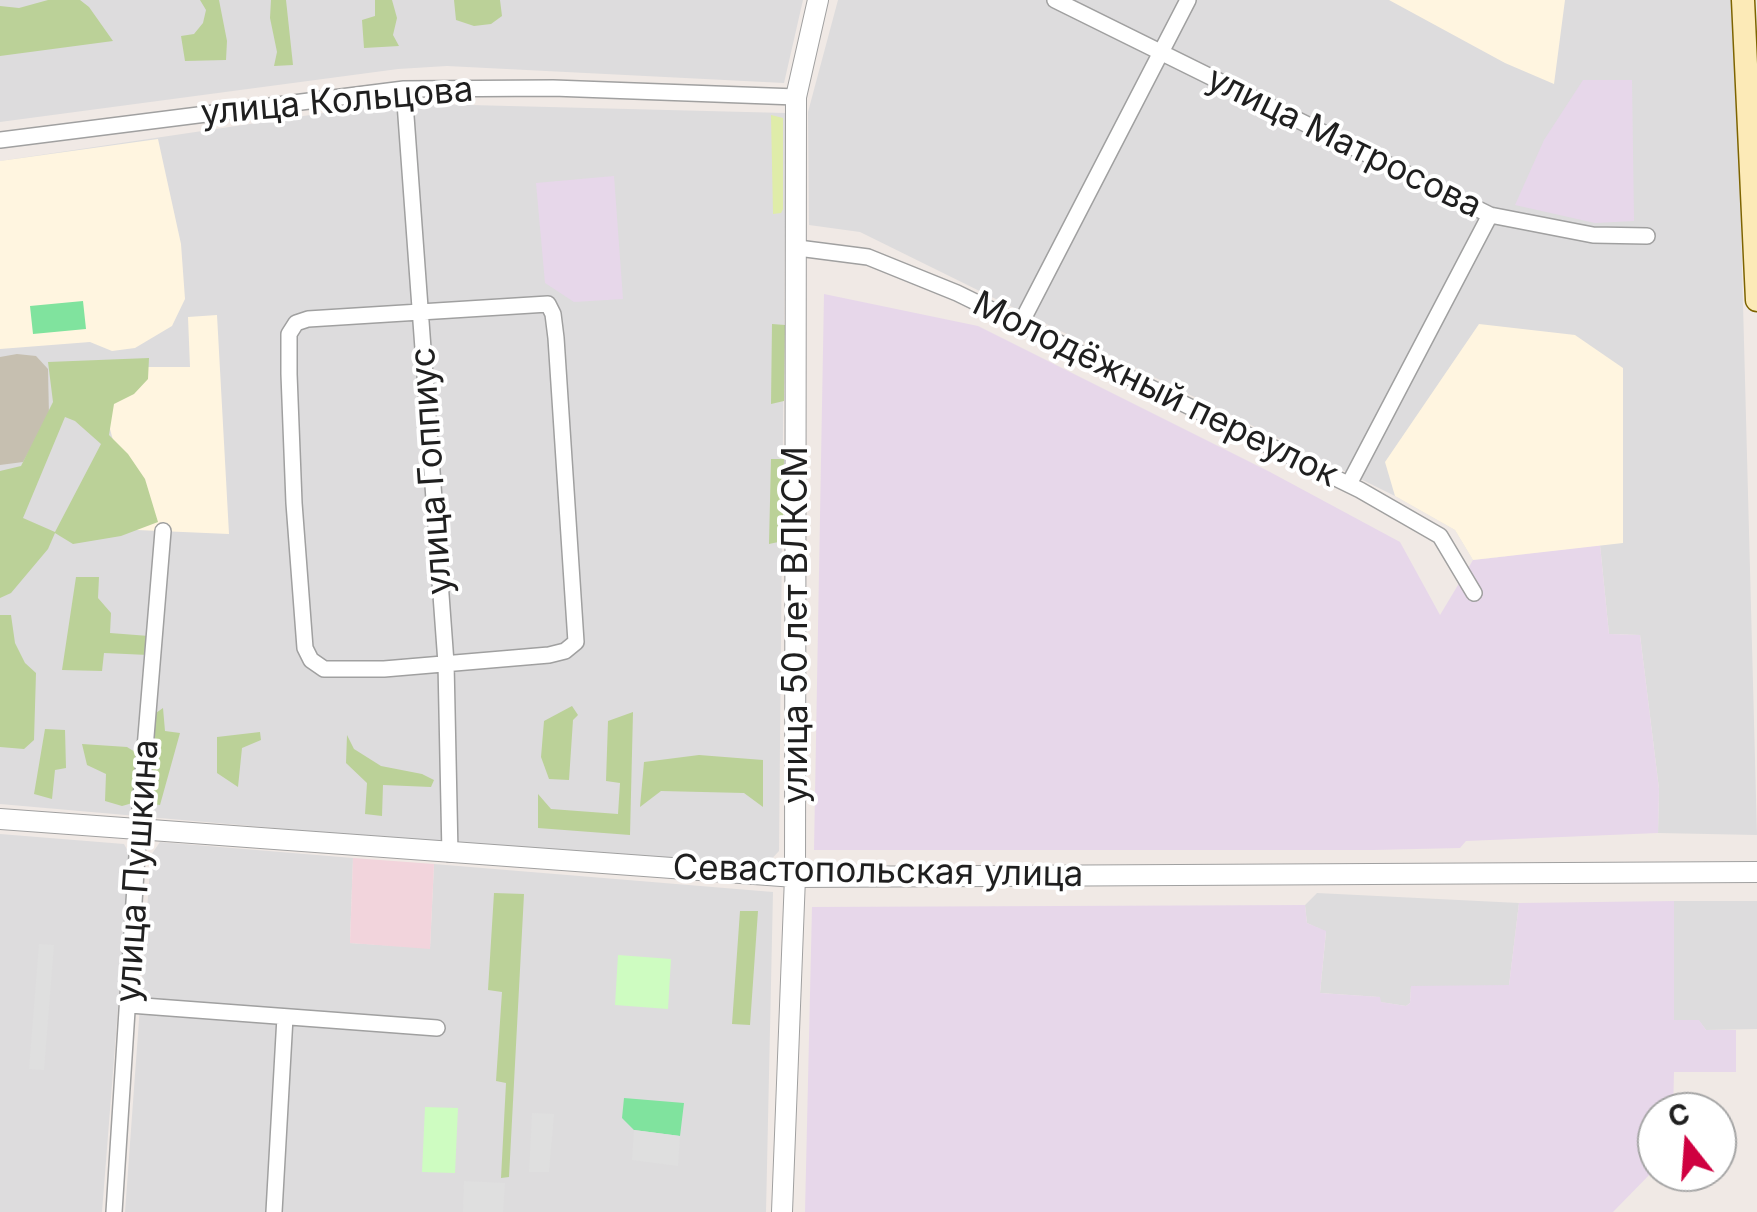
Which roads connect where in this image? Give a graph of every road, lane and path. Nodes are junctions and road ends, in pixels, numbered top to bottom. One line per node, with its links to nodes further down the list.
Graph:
1 (818, 0): 7 (street, улица 50 лет ВЛКСМ)
2 (1055, 0): 5 (street, улица Матросова)
3 (1188, 0): 5 (street)
4 (1744, 0): 12 (main road)
5 (1161, 53): 9 (street, улица Матросова); 14 (street)
6 (404, 89): 7 (street, улица Кольцова); 8 (street, улица Кольцова); 13 (street, улица Гоппиус)
7 (796, 97): 11 (street, улица 50 лет ВЛКСМ)
8 (0, 140)
9 (1490, 216): 10 (street, улица Матросова); 15 (street)
10 (1647, 236)
11 (798, 248): 14 (street, Молодёжный переулок); 23 (street, улица 50 лет ВЛКСМ)
12 (1757, 300)
13 (420, 311): 18 (street, улица Гоппиус); 18 (street); 18 (street)
14 (1020, 323): 15 (street, Молодёжный переулок)
15 (1349, 484): 17 (street, Молодёжный переулок)
16 (164, 531): 20 (street, улица Пушкина)
17 (1474, 592)
18 (446, 664): 21 (street, улица Гоппиус)
19 (0, 820): 20 (street, Севастопольская улица)
20 (139, 830): 21 (street, Севастопольская улица); 24 (street, улица Пушкина)
21 (450, 854): 23 (street, Севастопольская улица)
22 (1757, 872): 23 (street, Севастопольская улица)
23 (795, 877): 29 (street, улица 50 лет ВЛКСМ)
24 (130, 1005): 25 (street); 27 (street, улица Пушкина)
25 (285, 1017): 26 (street); 28 (street)
26 (437, 1028)
27 (114, 1212)
28 (274, 1212)
29 (782, 1212)

